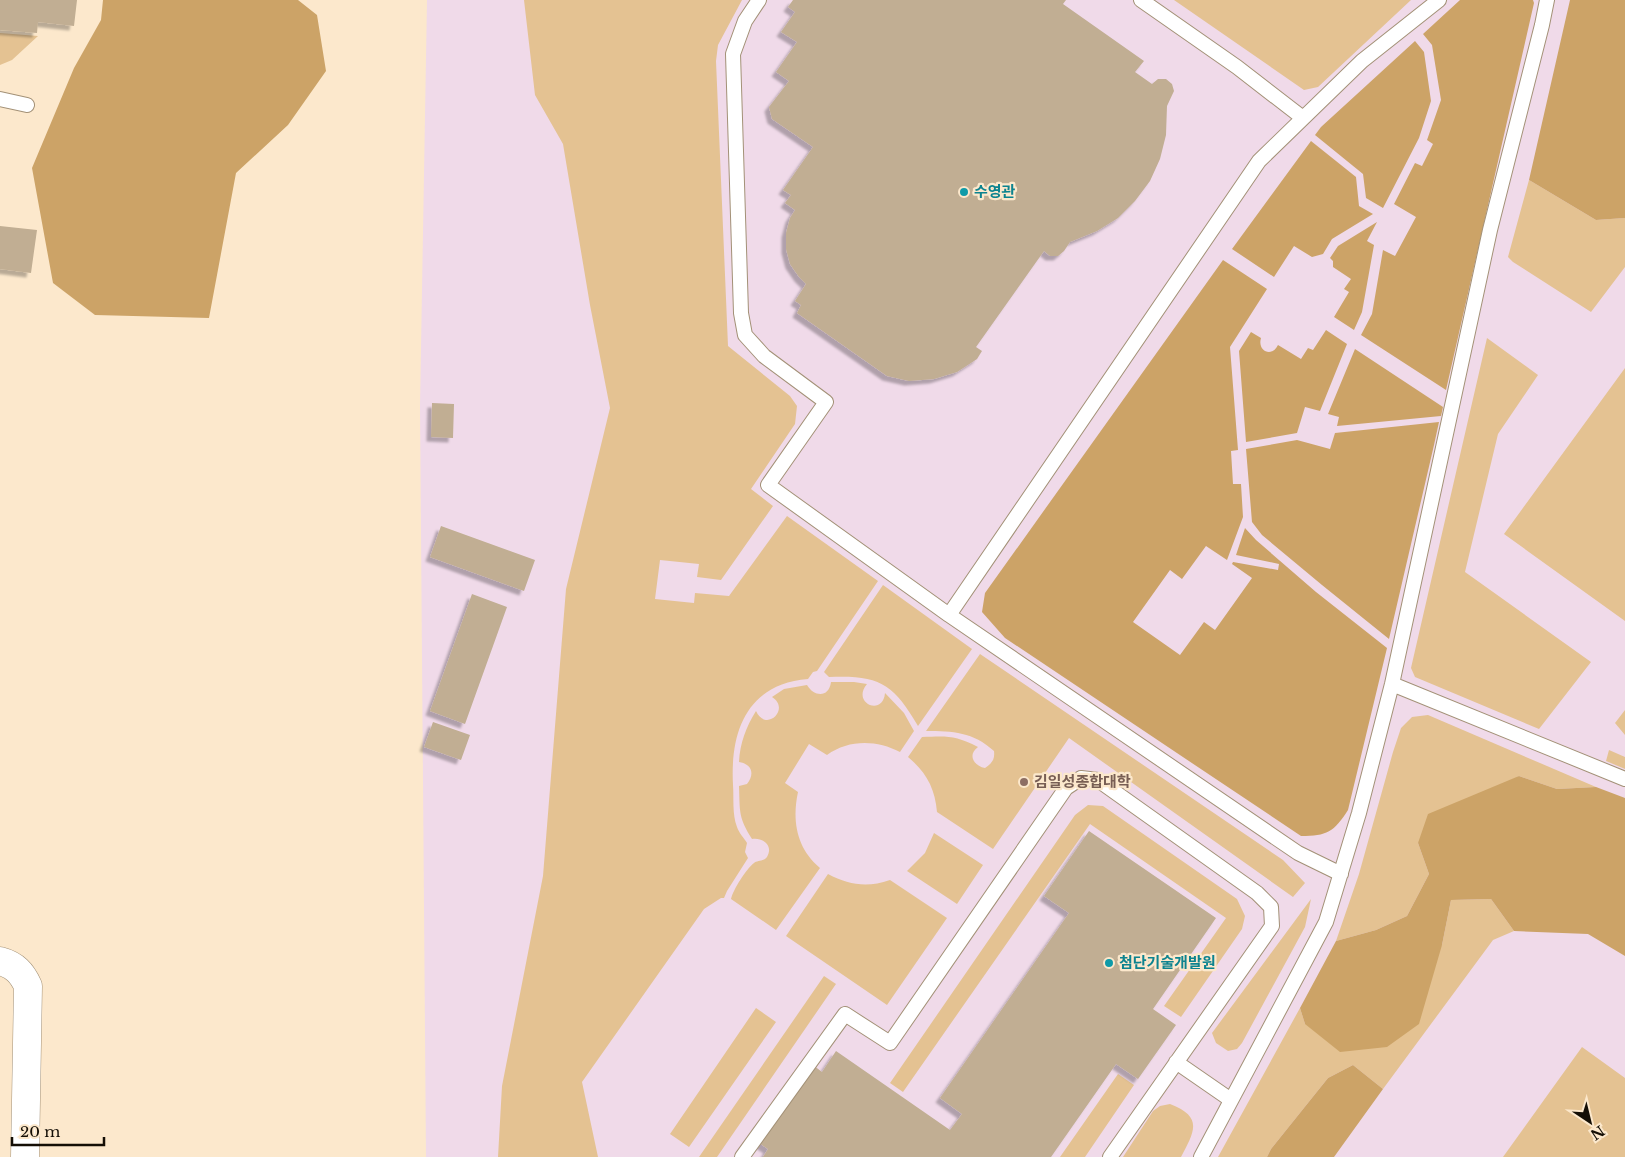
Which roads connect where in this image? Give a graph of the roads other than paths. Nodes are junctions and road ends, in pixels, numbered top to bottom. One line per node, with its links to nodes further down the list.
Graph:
1 (759, 0): 8 (lane)
2 (1141, 0): 7 (lane)
3 (1439, 0): 7 (lane)
4 (1547, 0): 9 (lane)
5 (0, 99): 6 (lane)
6 (27, 105)
7 (1303, 118): 8 (lane)
8 (949, 615): 11 (lane)
9 (1392, 684): 10 (lane); 11 (lane)
10 (1625, 779)
11 (1341, 874): 14 (lane)
12 (0, 961): 15 (street)
13 (1176, 1062): 14 (lane); 16 (lane); 17 (lane)
14 (1231, 1100): 18 (lane)
15 (25, 1157)
16 (742, 1157)
17 (1110, 1157)
18 (1201, 1157)

